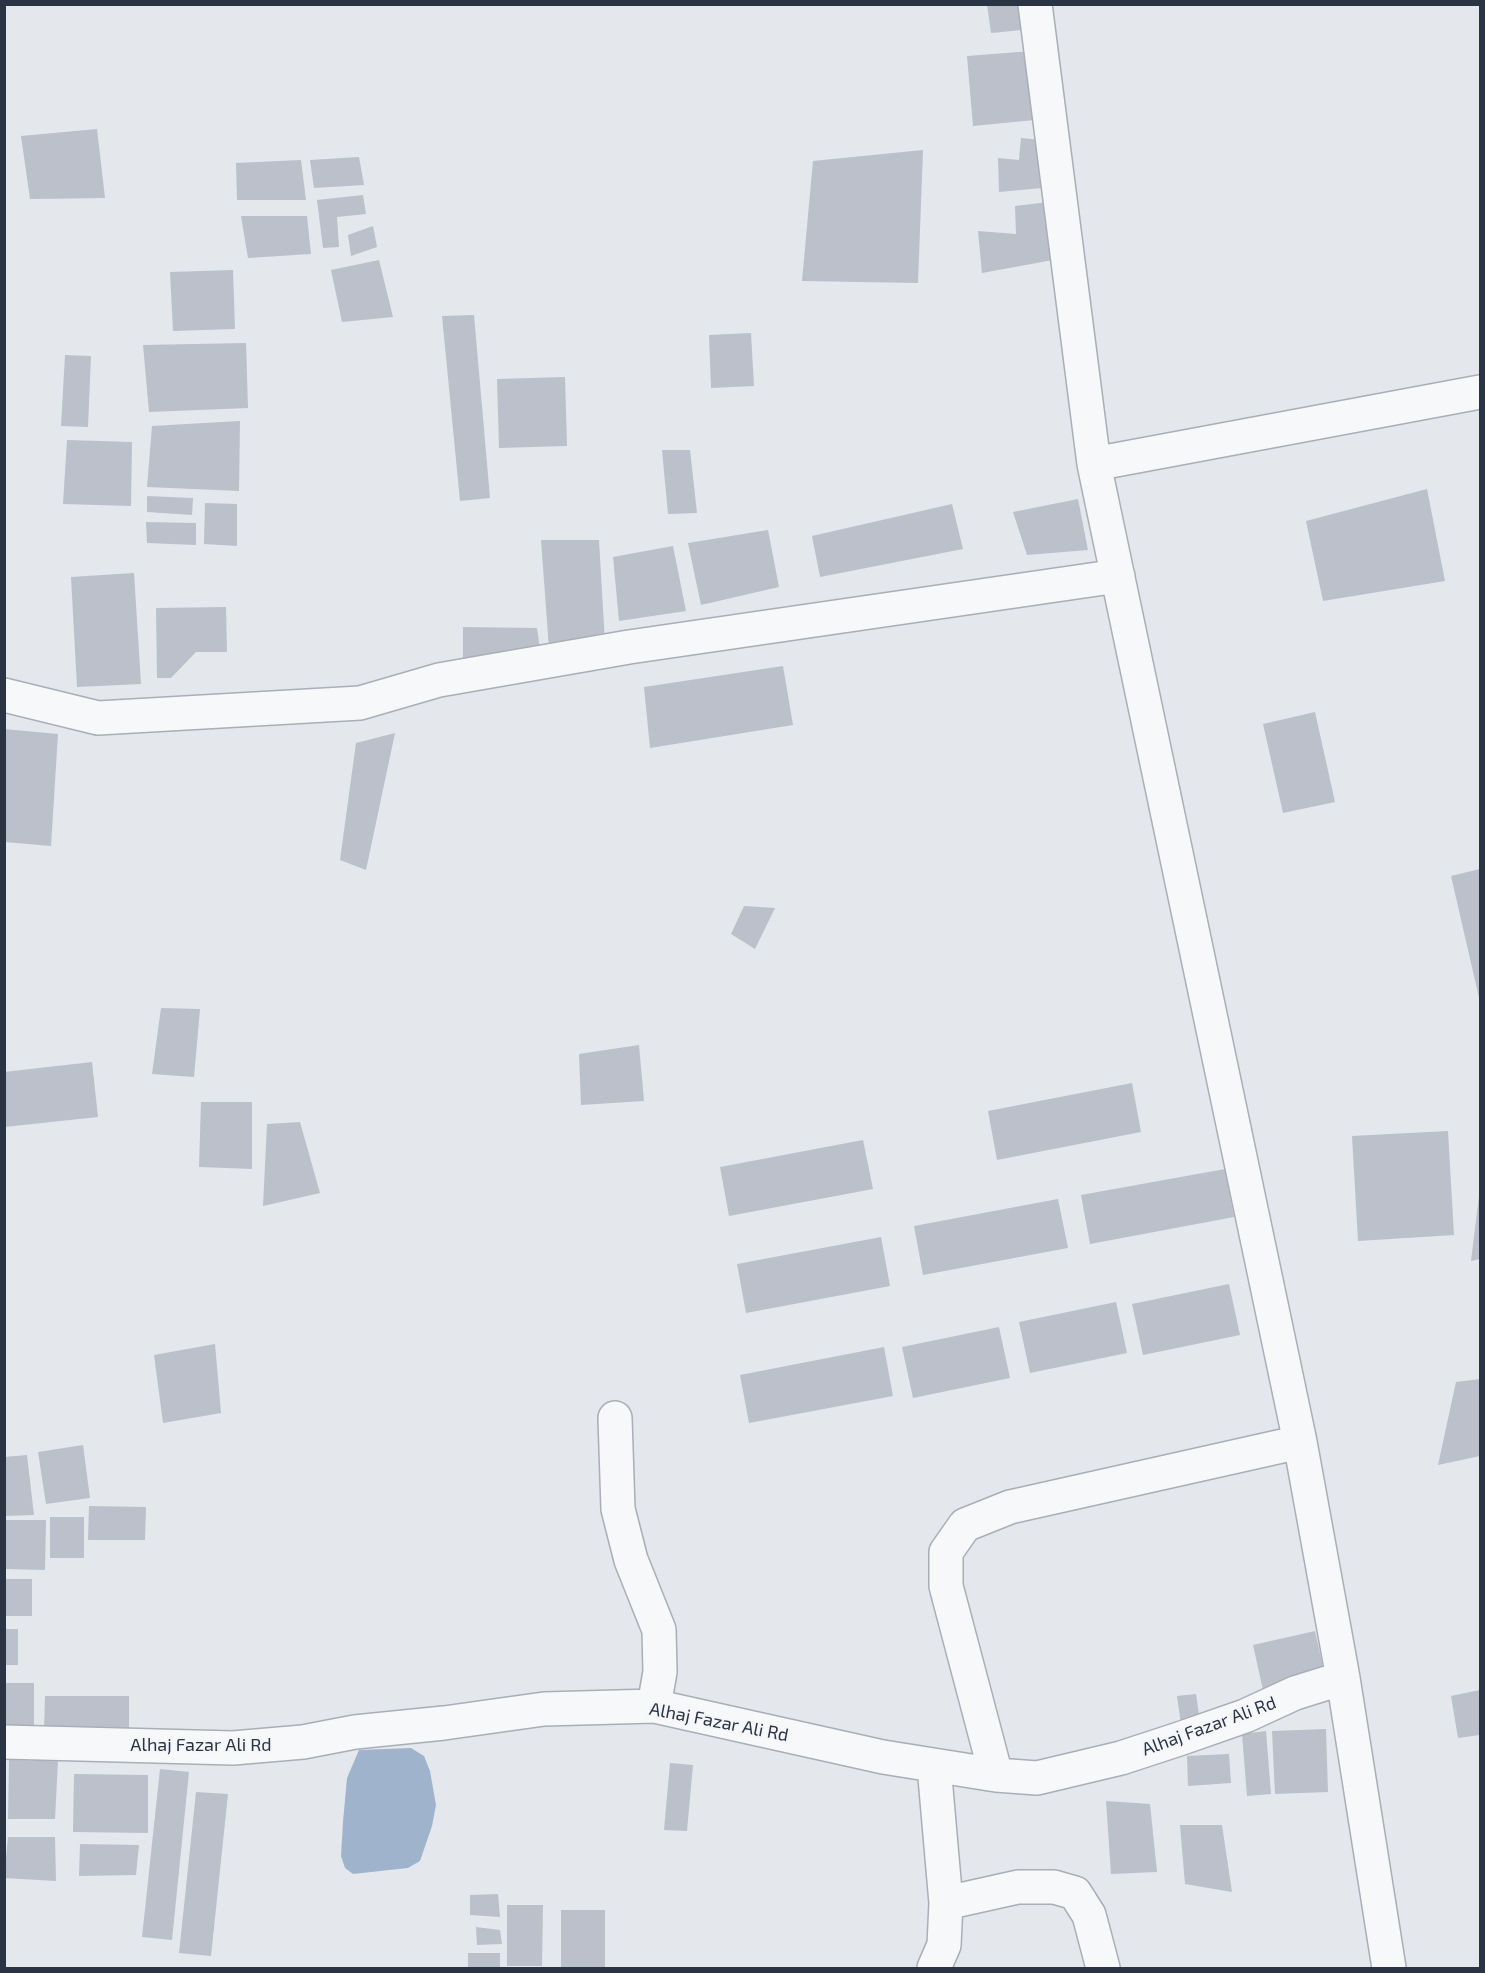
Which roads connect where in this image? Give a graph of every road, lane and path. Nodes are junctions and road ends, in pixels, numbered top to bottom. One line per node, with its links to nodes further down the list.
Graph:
1 (1035, 4): 3 (street)
2 (1480, 392): 3 (street)
3 (1094, 464): 4 (street)
4 (1118, 576): 5 (street); 7 (street)
5 (4, 695)
6 (615, 1418): 9 (street)
7 (1300, 1442): 8 (street); 12 (street)
8 (1343, 1678): 12 (street, Alhaj Fazar Ali Rd); 16 (street)
9 (654, 1706): 10 (street, Alhaj Fazar Ali Rd); 11 (street, Alhaj Fazar Ali Rd)
10 (4, 1742)
11 (934, 1767): 12 (street, Alhaj Fazar Ali Rd); 13 (street)
12 (996, 1775)
13 (946, 1904): 14 (street); 15 (street)
14 (934, 1968)
15 (1103, 1968)
16 (1389, 1968)

